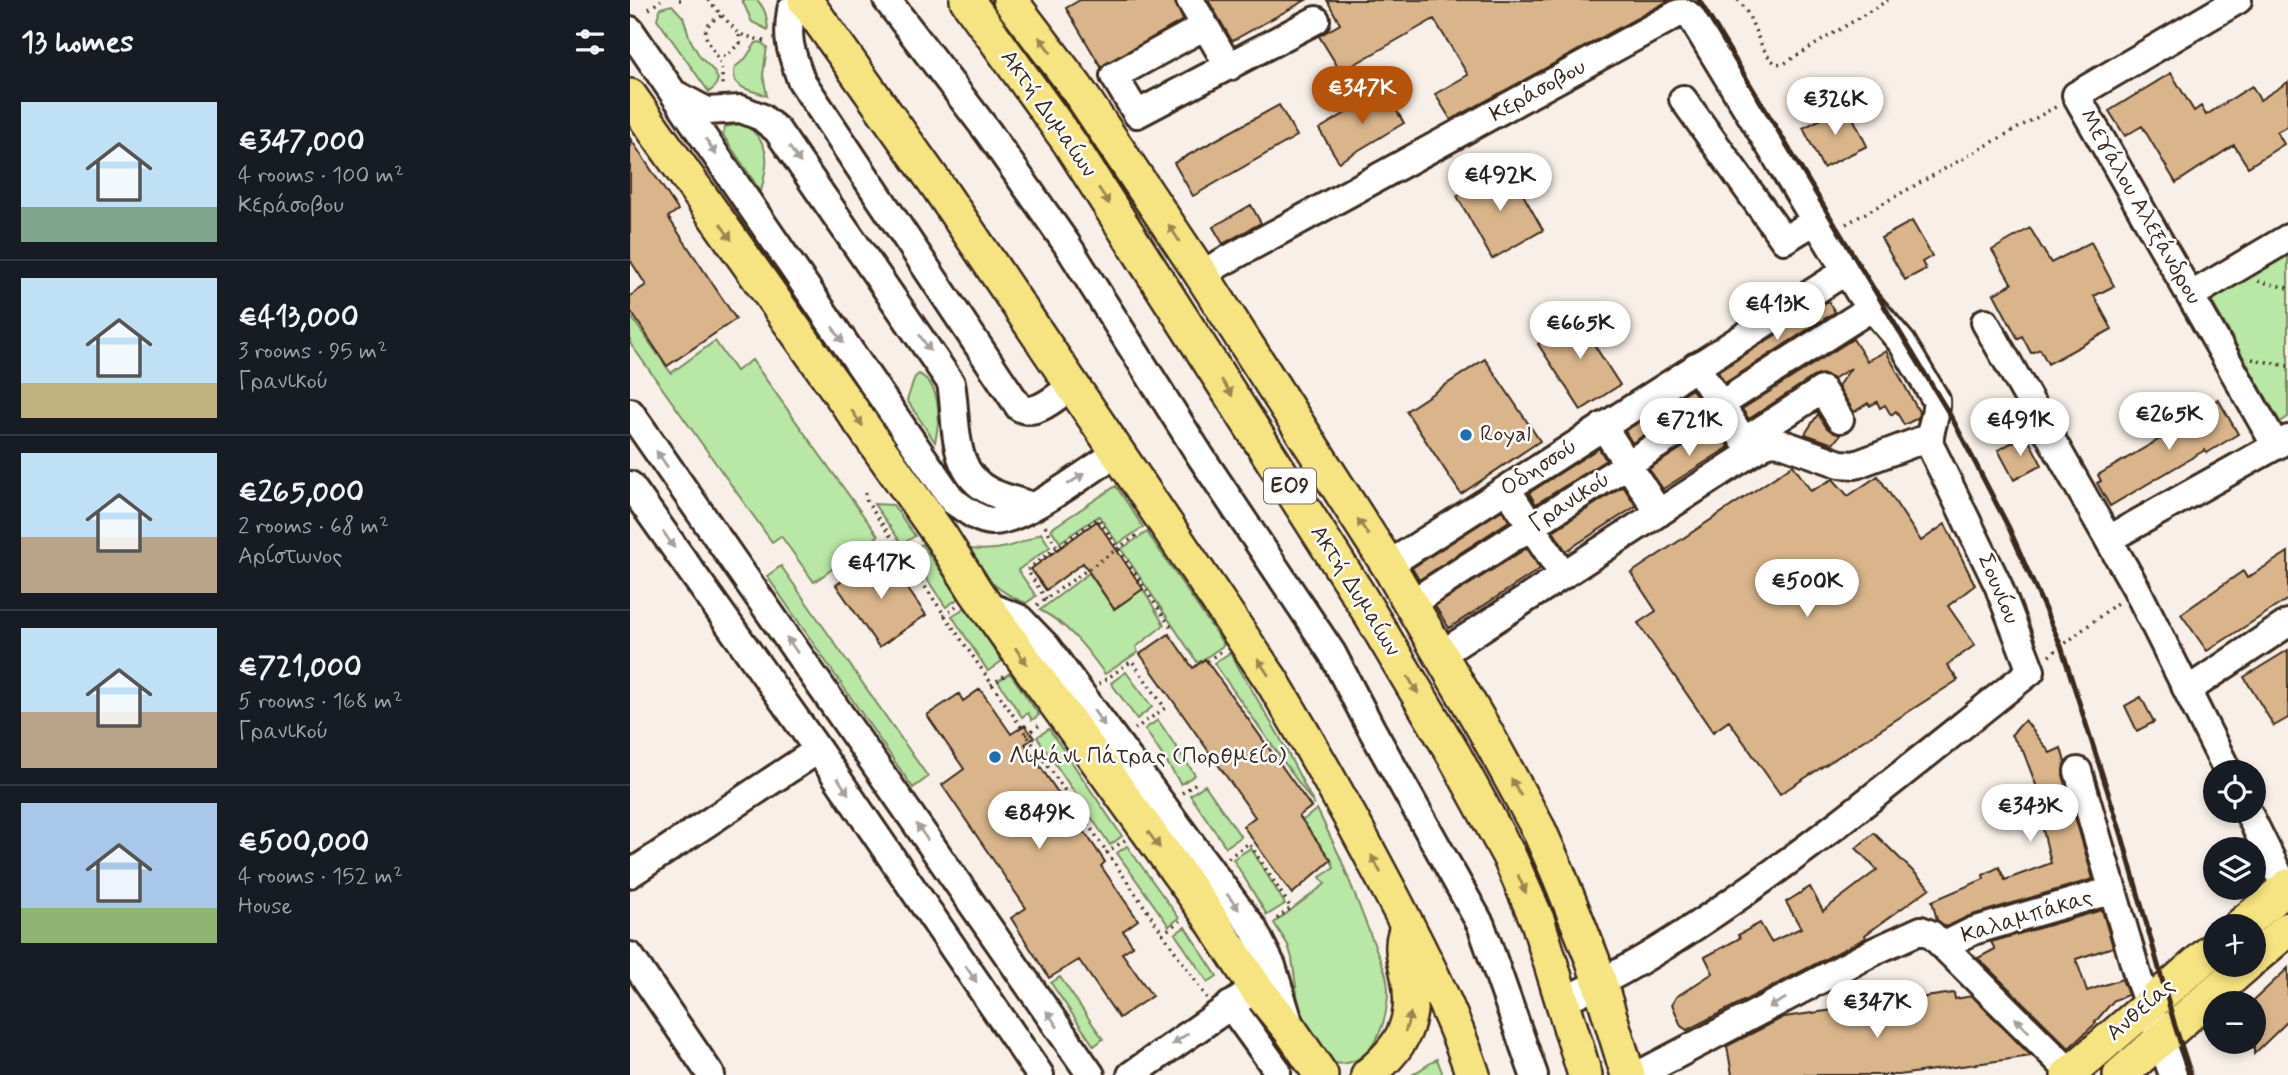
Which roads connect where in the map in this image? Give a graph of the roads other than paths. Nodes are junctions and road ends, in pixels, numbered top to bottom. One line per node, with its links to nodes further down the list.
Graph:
1 (887, 0): 78 (street)
2 (967, 0): 64 (main road, Ακτή Δυμαίων / ΕΟ9, one-way to 64)
3 (1190, 0): 8 (street)
4 (2238, 0): 18 (street, Μεγάλου Αλεξάνδρου)
5 (1015, 2): 17 (main road, Ακτή Δυμαίων / ΕΟ9, one-way to 5)
6 (793, 3): 22 (main road); 22 (street)
7 (1316, 20): 10 (street)
8 (1205, 26): 10 (street); 10 (street)
9 (630, 30): 11 (street)
10 (1229, 67)
11 (677, 95): 34 (street, one-way to 34); 35 (street, one-way to 35)
12 (630, 96): 38 (main road, one-way to 38)
13 (1683, 99): 14 (street)
14 (1815, 220): 16 (street); 17 (street, Κεράσοβου)
15 (2288, 238): 18 (street)
16 (1846, 271): 19 (street); 21 (street)
17 (1201, 274): 40 (main road, Ακτή Δυμαίων / ΕΟ9, one-way to 17)
18 (2190, 296): 28 (street, Μεγάλου Αλεξάνδρου)
19 (1871, 308): 23 (street, Γρανικού); 27 (street)
20 (1985, 322): 39 (street)
21 (1696, 366): 23 (street); 26 (street)
22 (1073, 385): 30 (main road)
23 (1721, 404): 29 (street); 31 (street, Γρανικού)
24 (630, 412): 72 (street, one-way to 24)
25 (1840, 419): 29 (street)
26 (1603, 426): 31 (street, Οδησσού); 33 (street, Οδησσού)
27 (1929, 440): 29 (street); 62 (street, Σουνίου)
28 (2282, 443): 39 (street)
29 (1751, 444): 36 (street)
30 (1118, 452): 35 (street, one-way to 30); 55 (main road, one-way to 30)
31 (1628, 465): 36 (street, Οδησσού); 37 (street, Γρανικού)
32 (630, 485): 47 (street, one-way to 47)
33 (1507, 489): 37 (street); 40 (street, Οδησσού)
34 (953, 501): 35 (street); 38 (street)
35 (1033, 506)
36 (1659, 513): 41 (street)
37 (1531, 527): 41 (street); 43 (street, Γρανικού)
38 (942, 538): 42 (main road)
39 (2109, 538): 46 (street)
40 (1388, 565): 43 (main road, Ακτή Δυμαίων / ΕΟ9)
41 (1563, 575): 45 (street)
42 (984, 604): 63 (main road, one-way to 63); 66 (street, one-way to 66)
43 (1410, 604): 45 (main road, Ακτή Δυμαίων / ΕΟ9)
44 (2288, 623): 46 (street)
45 (1440, 655): 62 (main road, Ακτή Δυμαίων / ΕΟ9, one-way to 45)
46 (2188, 690): 48 (street)
47 (818, 750): 51 (street); 71 (street, one-way to 71)
48 (2222, 760)
49 (2078, 771): 53 (street)
50 (2254, 823): 52 (street)
51 (630, 874)
52 (2287, 889): 54 (main road)
53 (2113, 890): 57 (street, Καλαμπάκας); 65 (street)
54 (2255, 914)
55 (1408, 925): 76 (main road, one-way to 55); 77 (main road)
56 (2288, 929): 58 (main road)
57 (1943, 946): 68 (street, Καλαμπάκας, one-way to 68); 69 (street, Καλαμπάκας, one-way to 57)
58 (2266, 948)
59 (630, 956): 70 (street)
60 (2203, 958): 65 (main road, Ανθείας)
61 (2232, 977): 67 (main road, Ανθείας)
62 (1600, 984): 64 (street); 80 (main road, Ακτή Δυμαίων / ΕΟ9)
63 (1234, 995): 66 (main road); 73 (street, one-way to 73); 74 (street)
64 (1563, 1000): 79 (main road, Ακτή Δυμαίων / ΕΟ9)
65 (2147, 1005): 67 (street); 69 (main road, Ανθείας)
66 (1291, 1031): 75 (main road)
67 (2160, 1039): 82 (main road, Ανθείας); 83 (street)
68 (1678, 1065): 81 (street, Καλαμπάκας)
69 (2069, 1074)
70 (711, 1075)
71 (1040, 1075)
72 (1091, 1075)
73 (1130, 1075)
74 (1277, 1075)
75 (1321, 1075)
76 (1368, 1075)
77 (1473, 1075)
78 (1534, 1075)
79 (1585, 1075)
80 (1628, 1075)
81 (1637, 1075)
82 (2120, 1075)
83 (2173, 1075)

